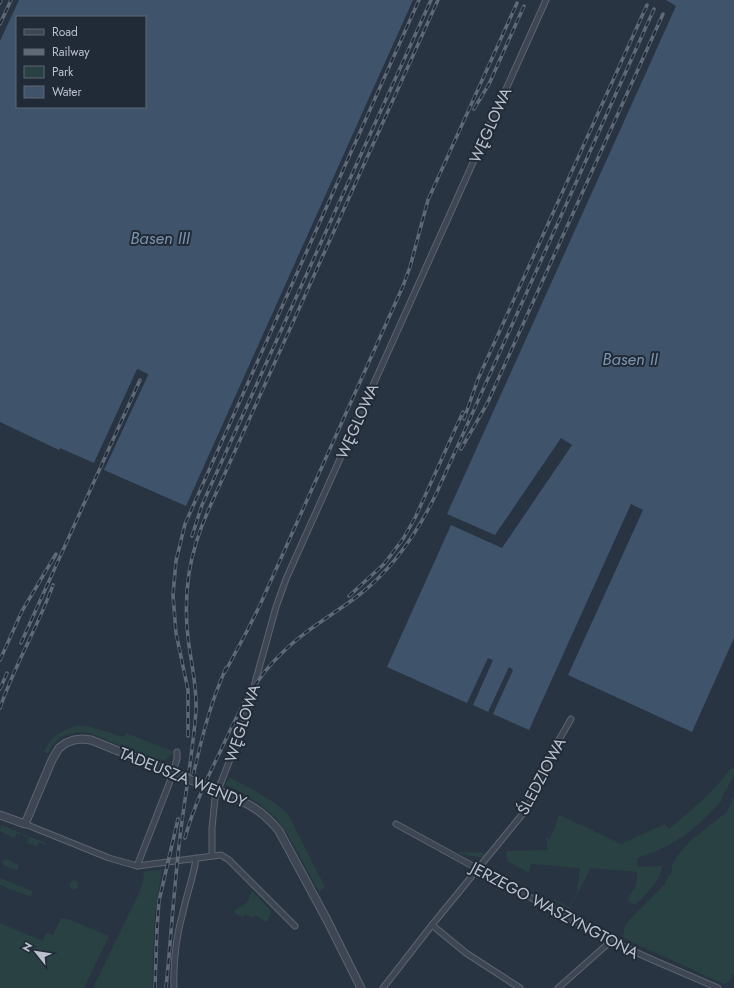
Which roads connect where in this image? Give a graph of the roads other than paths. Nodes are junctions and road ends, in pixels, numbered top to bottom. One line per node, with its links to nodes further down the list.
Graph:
1 (546, 0): 7 (street, WĘGLOWA)
2 (571, 719): 10 (street, ŚLEDZIOWA)
3 (177, 752): 9 (street)
4 (0, 815): 5 (street)
5 (25, 824): 9 (street); 15 (street, TADEUSZA WENDY, bridge)
6 (396, 824): 10 (street, JERZEGO WASZYNGTONA)
7 (212, 855): 8 (street); 12 (street)
8 (196, 858): 9 (street); 14 (street)
9 (137, 866)
10 (478, 869): 11 (street, ŚLEDZIOWA); 13 (street, JERZEGO WASZYNGTONA)
11 (432, 925): 16 (street, ŚLEDZIOWA); 17 (street)
12 (295, 926)
13 (611, 941): 18 (street); 19 (street, JERZEGO WASZYNGTONA)
14 (174, 988)
15 (361, 988)
16 (383, 988)
17 (520, 988)
18 (558, 988)
19 (718, 988)

